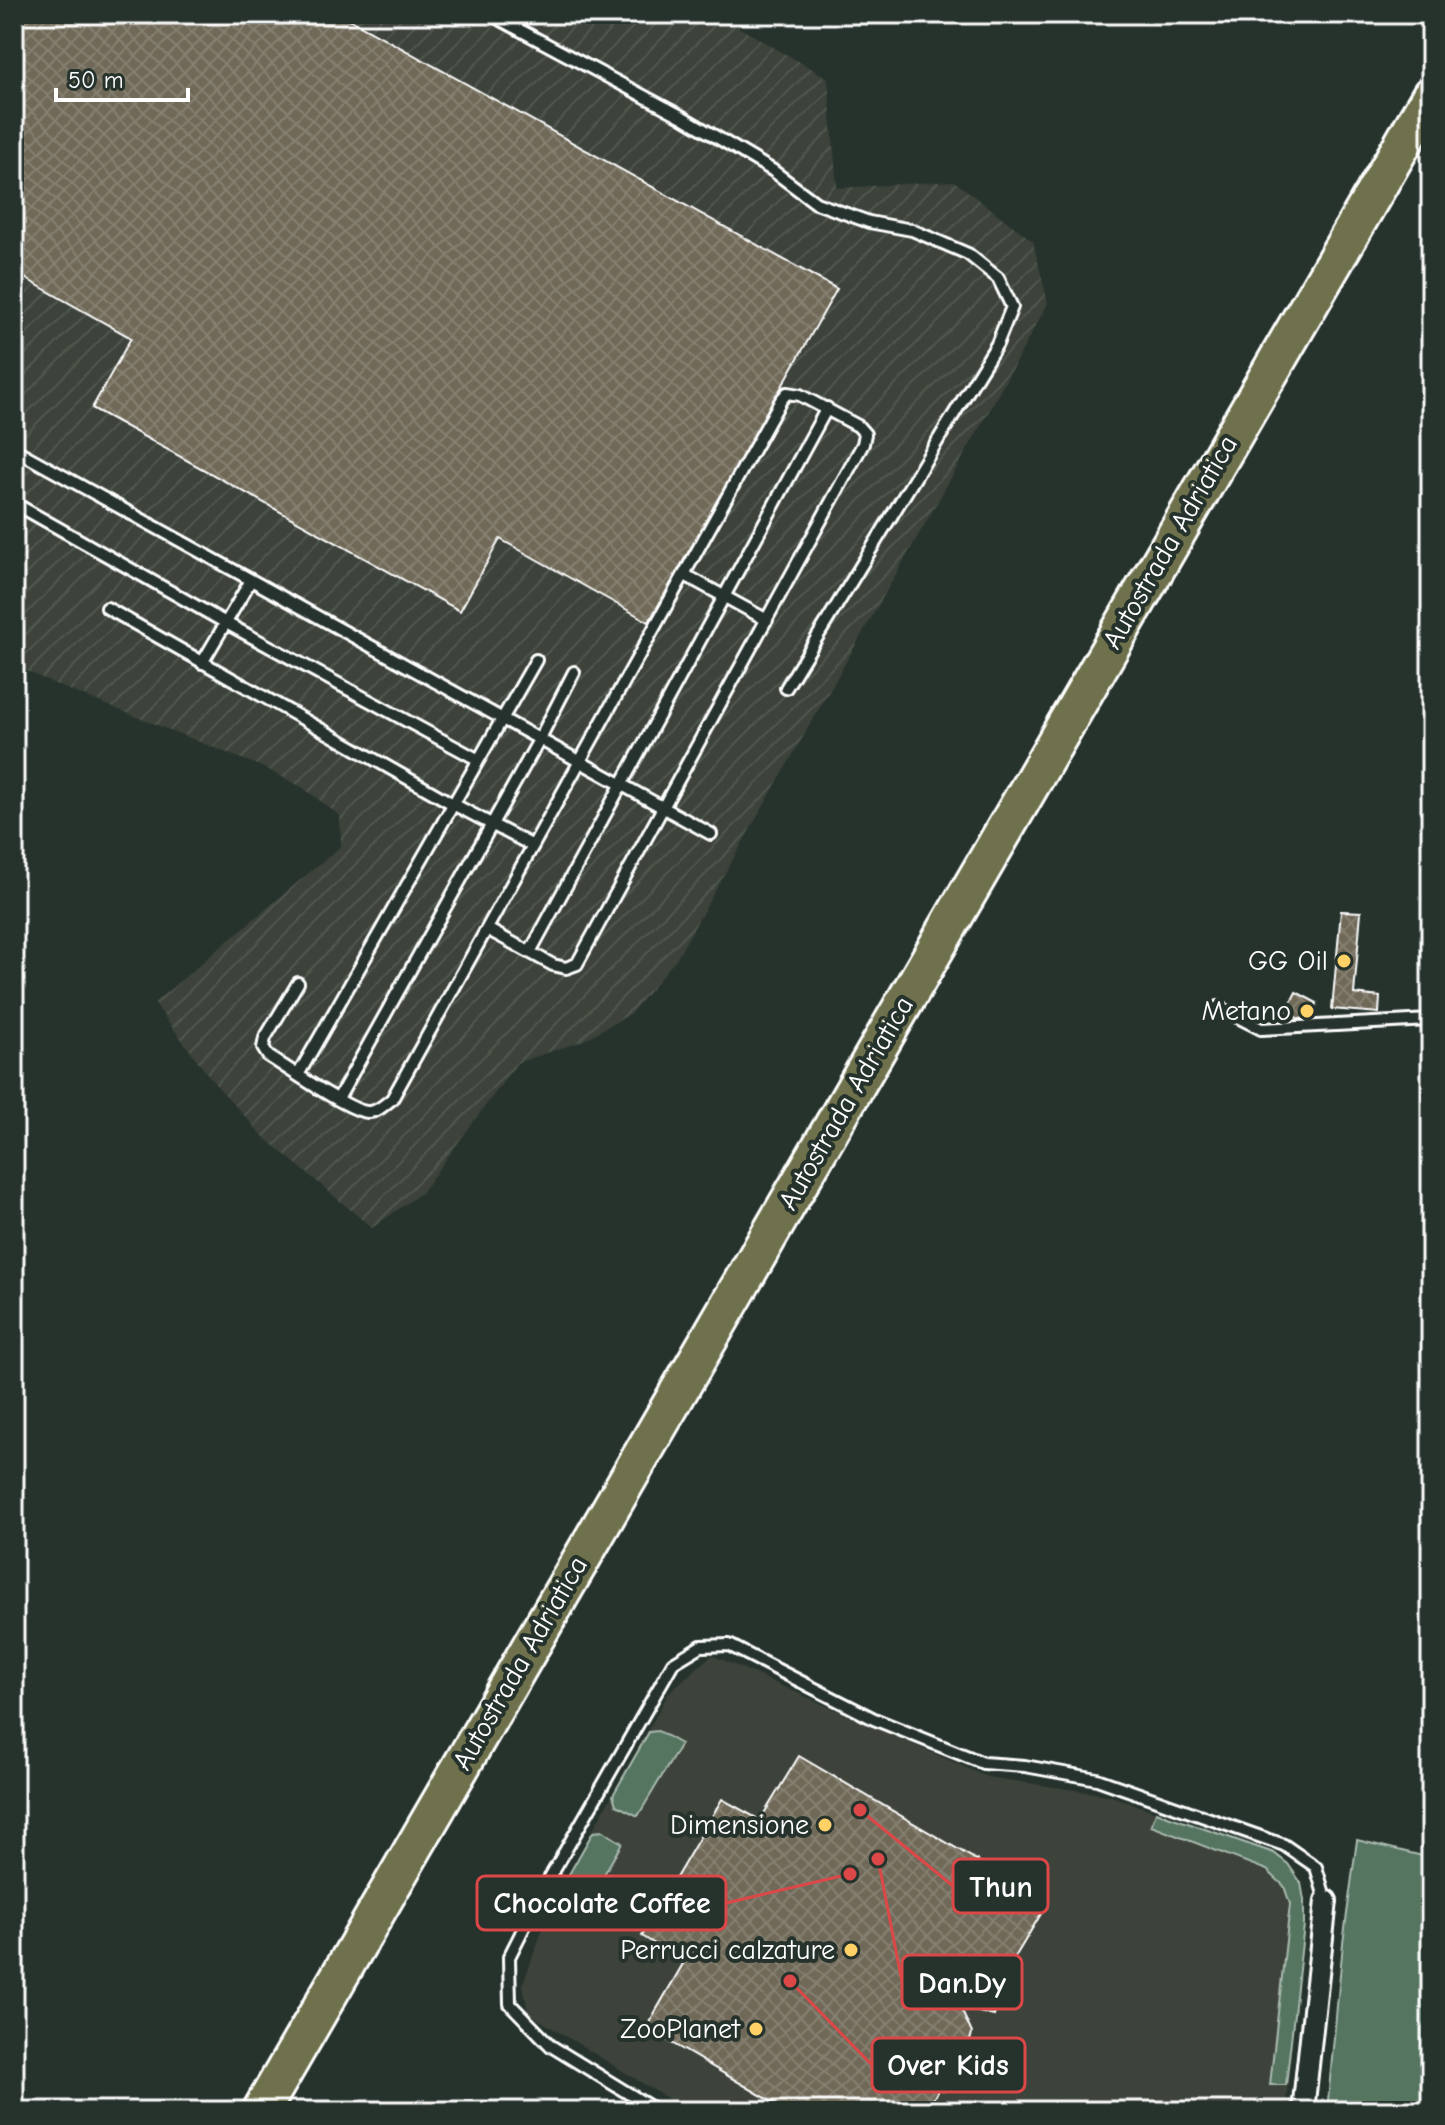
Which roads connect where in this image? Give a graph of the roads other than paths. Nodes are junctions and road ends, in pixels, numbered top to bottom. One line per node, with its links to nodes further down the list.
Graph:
1 (490, 14): 16 (lane)
2 (1431, 95): 36 (highway, Autostrada Adriatica)
3 (1431, 141): 37 (highway, Autostrada Adriatica)
4 (827, 408): 7 (lane); 9 (lane); 11 (lane)
5 (14, 449): 8 (lane)
6 (14, 503): 12 (lane)
7 (685, 575): 9 (lane); 20 (lane)
8 (251, 580): 12 (lane); 17 (lane)
9 (724, 596): 11 (lane); 21 (lane)
10 (107, 608): 14 (lane)
11 (767, 620): 23 (lane)
12 (226, 623): 14 (lane); 19 (lane)
13 (536, 660): 17 (lane)
14 (202, 663): 22 (lane)
15 (574, 672): 18 (lane)
16 (786, 688)
17 (500, 718): 18 (lane); 19 (lane)
18 (539, 740): 20 (lane); 24 (lane)
19 (477, 759): 22 (lane)
20 (580, 763): 21 (lane); 26 (lane)
21 (620, 785): 23 (lane); 28 (lane)
22 (453, 804): 24 (lane); 33 (lane)
23 (664, 809): 25 (lane); 28 (lane)
24 (492, 826): 26 (lane); 34 (lane)
25 (711, 834)
26 (533, 846): 27 (lane)
27 (487, 929): 28 (lane); 34 (lane)
28 (530, 952)
29 (298, 983): 33 (lane)
30 (1431, 1004): 32 (lane)
31 (1218, 1007): 32 (lane)
32 (1431, 1020)
33 (298, 1075): 34 (lane)
34 (338, 1099)
35 (1326, 1901): 38 (lane); 39 (street)
36 (261, 2111)
37 (288, 2111)
38 (657, 2111)
39 (1303, 2111)

